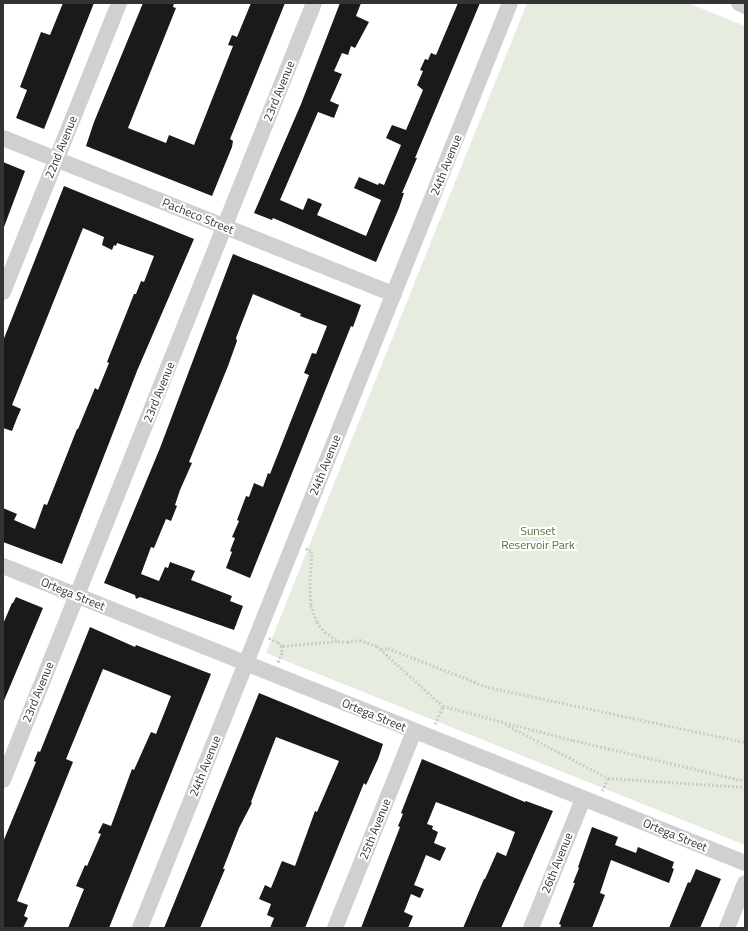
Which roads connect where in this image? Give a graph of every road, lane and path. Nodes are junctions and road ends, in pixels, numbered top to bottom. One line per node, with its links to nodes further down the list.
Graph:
1 (118, 3): 7 (street, 22nd Avenue)
2 (314, 3): 8 (street, 23rd Avenue)
3 (510, 3): 10 (street, 24th Avenue)
4 (738, 3): 5 (street)
5 (745, 6)
6 (3, 138): 7 (street, Pacheco Street)
7 (56, 159): 8 (street, Pacheco Street); 9 (street, 22nd Avenue)
8 (225, 227): 10 (street, Pacheco Street); 13 (street, 23rd Avenue)
9 (3, 292)
10 (394, 294): 11 (street, 24th Avenue)
11 (294, 543): 14 (street, 24th Avenue); 15 (path)
12 (3, 566): 13 (street, Ortega Street)
13 (77, 596): 18 (street, Ortega Street); 25 (street, 23rd Avenue)
14 (258, 634): 16 (path); 18 (street, 24th Avenue)
15 (338, 641): 16 (path); 17 (path)
16 (282, 646): 19 (path)
17 (380, 649): 20 (path); 24 (path)
18 (246, 664): 19 (street, Ortega Street); 31 (street, 24th Avenue)
19 (273, 674): 23 (street, Ortega Street)
20 (442, 706): 21 (path); 22 (path)
21 (501, 722): 26 (path); 27 (path)
22 (435, 724)
23 (414, 731): 28 (street, Ortega Street); 32 (street, 25th Avenue)
24 (745, 742)
25 (3, 780)
26 (745, 782)
27 (745, 787)
28 (583, 798): 29 (street, Ortega Street); 33 (street, 26th Avenue)
29 (745, 863)
30 (745, 883): 34 (street)
31 (140, 928)
32 (335, 928)
33 (531, 928)
34 (727, 928)

